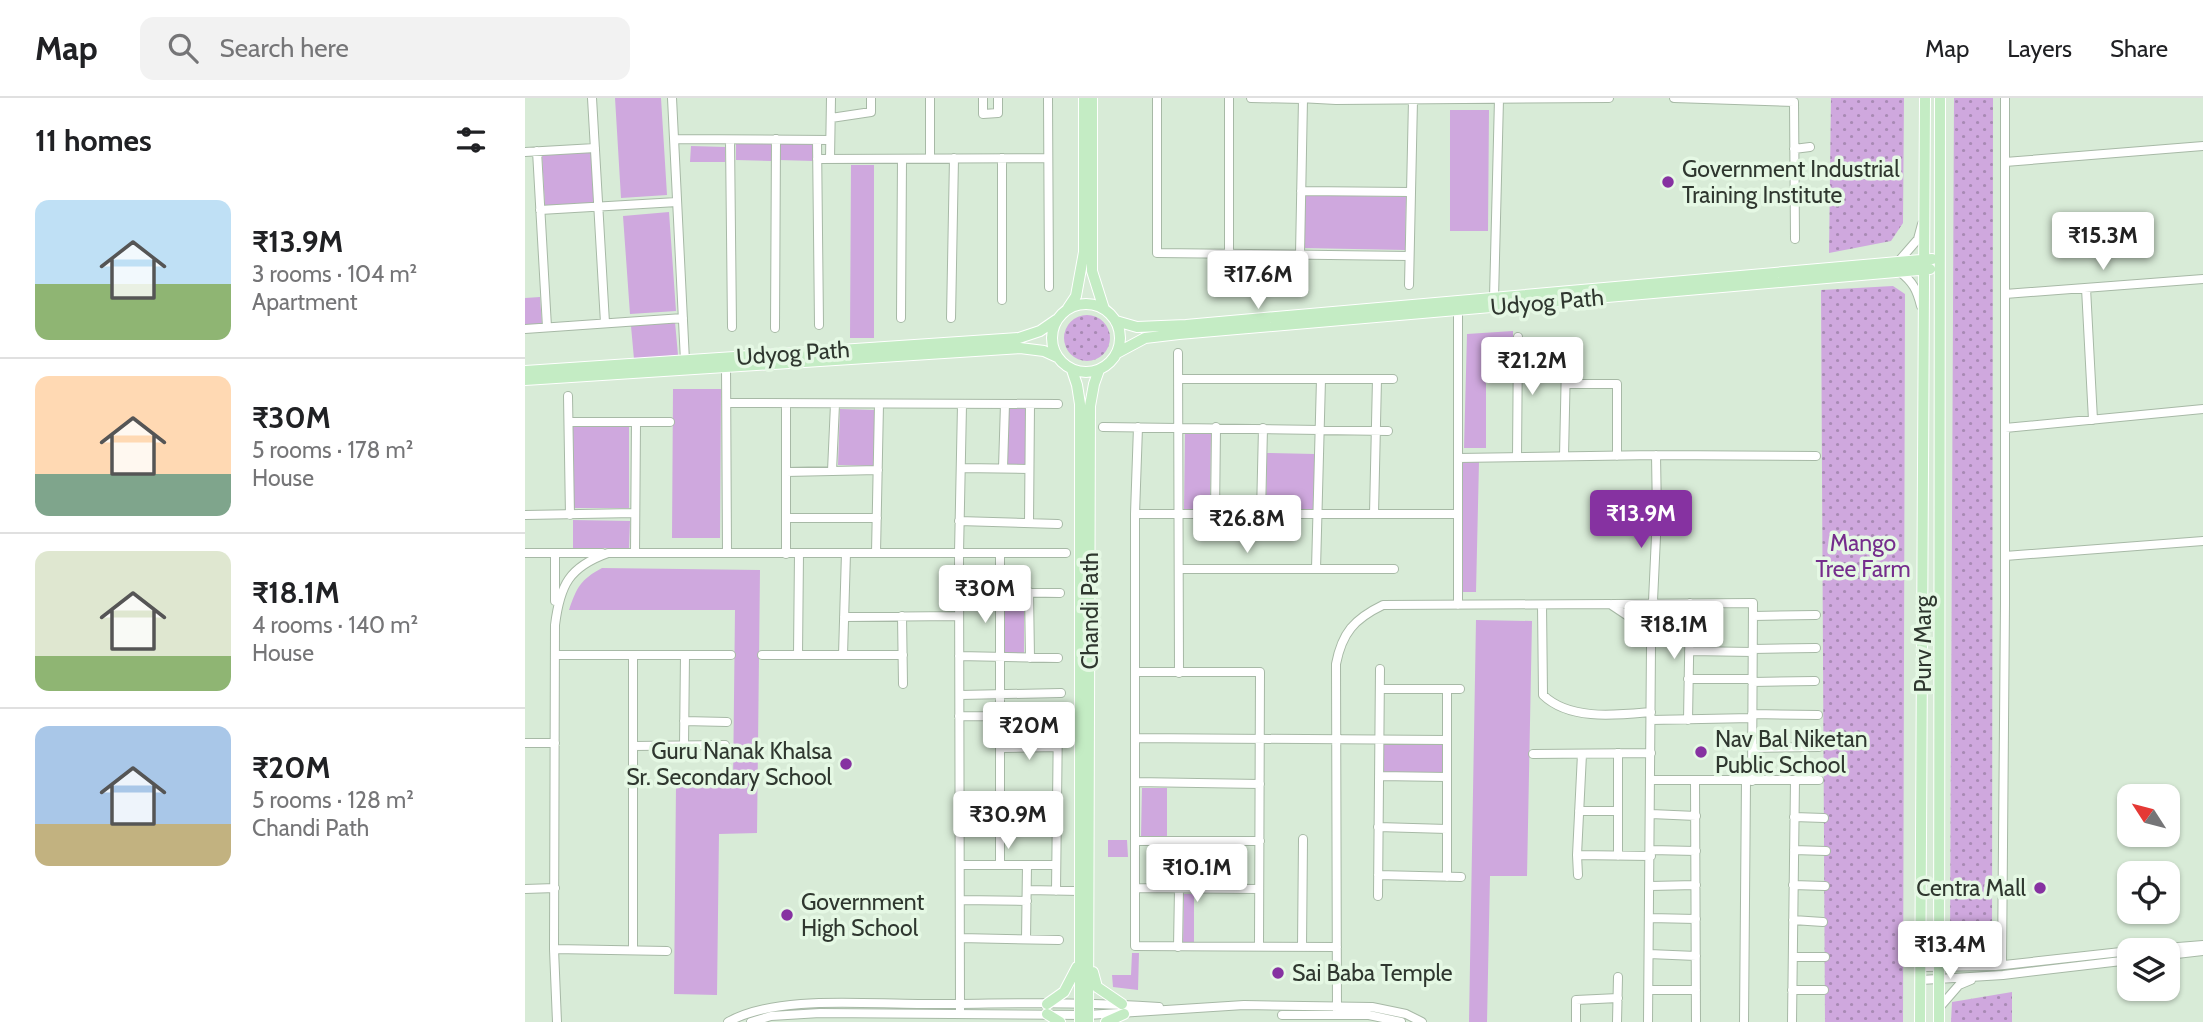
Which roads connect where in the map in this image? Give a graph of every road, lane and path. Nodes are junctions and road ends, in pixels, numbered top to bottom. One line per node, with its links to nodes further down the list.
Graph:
1 (592, 98): 32 (street)
2 (672, 98): 25 (street)
3 (831, 98): 24 (street)
4 (871, 98): 24 (street)
5 (930, 98): 36 (street)
6 (983, 98): 7 (street)
7 (997, 98)
8 (1048, 98): 39 (street)
9 (1084, 98): 65 (main road)
10 (1092, 98): 66 (main road)
11 (1157, 98): 51 (street)
12 (1229, 98): 51 (street)
13 (1251, 98): 19 (street)
14 (1609, 98): 21 (street)
15 (1674, 98): 22 (street)
16 (1925, 98): 49 (main road, Purv Marg)
17 (1940, 98): 54 (main road, Purv Marg)
18 (2005, 98): 43 (street)
19 (1301, 99): 20 (street); 44 (street)
20 (1336, 99): 23 (street)
21 (1499, 99): 23 (street); 62 (street)
22 (1749, 99): 33 (street)
23 (1413, 100): 45 (street)
24 (831, 118): 29 (street)
25 (674, 139): 27 (street); 46 (street)
26 (776, 139): 27 (street); 28 (street); 77 (street)
27 (730, 140): 76 (street)
28 (817, 140): 29 (street); 40 (street)
29 (830, 140): 41 (street)
30 (2203, 146): 43 (street)
31 (1810, 147): 33 (street)
32 (595, 148): 35 (street); 47 (street)
33 (1794, 149): 50 (street)
34 (525, 152): 35 (street)
35 (537, 152): 48 (street)
36 (930, 158): 37 (street); 42 (street)
37 (954, 158): 38 (street); 69 (street)
38 (1002, 158): 39 (street); 63 (street)
39 (1048, 158): 59 (street)
40 (817, 159): 41 (street); 74 (street)
41 (830, 159): 42 (street)
42 (902, 159): 68 (street)
43 (2005, 162): 61 (street)
44 (1301, 191): 45 (street); 52 (street)
45 (1411, 192): 53 (street)
46 (677, 202): 47 (street); 67 (street)
47 (599, 206): 48 (street); 73 (street)
48 (540, 210): 75 (street)
49 (1925, 211): 55 (main road, Purv Marg); 56 (street)
50 (1795, 239)
51 (1229, 253): 52 (street)
52 (1300, 254): 53 (street)
53 (1409, 256): 58 (street)
54 (1940, 263): 55 (main road, Udyog Path); 289 (main road, Purv Marg)
55 (1925, 265): 56 (main road, Udyog Path); 70 (main road, Purv Marg)
56 (1899, 267): 62 (main road, Udyog Path); 64 (main road, Udyog Path); 70 (street)
57 (2203, 279): 60 (street)
58 (1409, 285)
59 (1049, 287)
60 (2086, 288): 61 (street); 105 (street)
61 (2005, 294): 114 (street)
62 (1495, 298): 64 (main road, Udyog Path)
63 (1002, 300)
64 (1458, 306): 72 (main road, Udyog Path); 80 (main road, Udyog Path); 123 (street)
65 (1068, 308): 66 (main road); 71 (main road)
66 (1104, 309): 72 (main road)
67 (683, 318): 73 (street); 83 (street)
68 (901, 318)
69 (951, 318)
70 (1925, 319): 313 (main road, Purv Marg)
71 (1056, 320): 82 (main road); 84 (main road, Udyog Path)
72 (1116, 321): 80 (main road)
73 (605, 323): 75 (street)
74 (819, 324)
75 (547, 327): 78 (street)
76 (732, 327)
77 (775, 328)
78 (525, 329)
79 (1518, 337): 122 (street)
80 (1117, 353): 87 (main road)
81 (1178, 353): 89 (street)
82 (1057, 357): 84 (main road, Udyog Path); 86 (main road)
83 (685, 360): 84 (main road, Udyog Path); 88 (main road, Udyog Path)
84 (726, 362): 93 (main road, Udyog Path); 96 (street)
85 (1566, 363): 94 (street)
86 (1072, 370): 87 (main road); 281 (main road, Chandi Path)
87 (1099, 370): 309 (main road, Chandi Path)
88 (525, 371)
89 (1179, 379): 90 (street); 109 (street)
90 (1321, 379): 91 (street); 115 (street)
91 (1377, 379): 92 (street); 116 (street)
92 (1393, 379)
93 (525, 380)
94 (1566, 384): 119 (street); 120 (street)
95 (568, 396): 106 (street)
96 (727, 404): 97 (street); 153 (street)
97 (786, 404): 98 (street); 129 (street)
98 (835, 404): 99 (street); 128 (street)
99 (879, 404): 103 (street); 127 (street)
100 (1005, 404): 101 (street); 103 (street); 125 (street)
101 (1030, 404): 102 (street); 126 (street)
102 (1058, 404)
103 (962, 405): 124 (street)
104 (2203, 409): 105 (street)
105 (2093, 420): 114 (street)
106 (569, 422): 107 (street); 131 (street)
107 (636, 422): 108 (street); 130 (street)
108 (670, 422)
109 (1179, 426): 111 (street); 112 (street); 139 (street)
110 (1103, 427): 111 (street)
111 (1138, 427): 132 (street)
112 (1216, 427): 113 (street); 133 (street)
113 (1262, 428): 115 (street); 134 (street)
114 (2005, 428): 158 (street)
115 (1320, 429): 116 (street); 135 (street)
116 (1376, 430): 117 (street); 136 (street)
117 (1388, 431)
118 (1656, 455): 120 (street); 121 (street); 165 (street)
119 (1563, 456): 120 (street); 122 (street)
120 (1617, 456)
121 (1817, 456)
122 (1517, 457): 123 (street)
123 (1458, 458): 137 (street)
124 (961, 467): 125 (street); 142 (street)
125 (1003, 468): 126 (street)
126 (1029, 469): 143 (street)
127 (878, 470): 128 (street); 141 (street)
128 (832, 471): 129 (street)
129 (786, 472): 140 (street)
130 (635, 513): 131 (street); 149 (street)
131 (570, 514): 138 (street)
132 (1135, 514): 139 (street); 193 (street)
133 (1215, 514): 134 (street); 139 (street)
134 (1261, 514): 135 (street)
135 (1318, 514): 136 (street); 160 (street)
136 (1374, 514): 137 (street)
137 (1458, 514): 168 (street)
138 (525, 515)
139 (1179, 515): 159 (street)
140 (786, 518): 141 (street); 154 (street)
141 (877, 518): 150 (street)
142 (959, 521): 143 (street); 151 (street)
143 (1029, 523): 144 (street)
144 (1058, 524)
145 (2203, 541): 158 (street)
146 (525, 553): 147 (street)
147 (555, 553): 148 (street); 175 (street)
148 (608, 553): 149 (street); 175 (street)
149 (635, 553): 153 (street)
150 (876, 553): 151 (street); 156 (street)
151 (959, 553): 157 (street); 170 (street)
152 (1066, 553): 157 (street)
153 (727, 554): 154 (street)
154 (786, 554): 155 (street)
155 (799, 554): 156 (street); 185 (street)
156 (846, 554): 174 (street)
157 (1000, 554): 162 (street)
158 (2005, 556): 311 (street)
159 (1179, 569): 160 (street); 194 (street)
160 (1316, 569): 161 (street)
161 (1394, 569)
162 (999, 593): 163 (street); 189 (street)
163 (1029, 593): 164 (street); 190 (street)
164 (1060, 593)
165 (1653, 603): 166 (street); 167 (street); 176 (street)
166 (1690, 603): 173 (street); 179 (street)
167 (1610, 604): 169 (street); 176 (street)
168 (1458, 605): 169 (street); 215 (street)
169 (1542, 605): 207 (street)
170 (959, 615): 172 (street); 188 (street)
171 (1816, 615): 173 (street)
172 (902, 616): 174 (street); 187 (street)
173 (1753, 616): 178 (street)
174 (844, 617): 186 (street)
175 (555, 625): 180 (street)
176 (1651, 646): 207 (street)
177 (1817, 648): 178 (street)
178 (1752, 650): 179 (street); 196 (street)
179 (1689, 651): 195 (street)
180 (555, 654): 181 (street); 219 (street)
181 (633, 655): 182 (street); 221 (street)
182 (685, 655): 183 (street); 211 (street)
183 (731, 655)
184 (762, 655): 185 (street)
185 (798, 655): 186 (street)
186 (843, 655): 187 (street)
187 (903, 655): 198 (street)
188 (959, 656): 189 (street); 204 (street)
189 (1000, 657): 190 (street); 203 (street)
190 (1030, 658): 191 (street)
191 (1058, 658)
192 (1380, 669): 199 (street)
193 (1135, 673): 194 (street); 213 (street)
194 (1179, 673): 214 (street)
195 (1689, 679): 196 (street); 210 (street)
196 (1752, 680): 197 (street); 208 (street)
197 (1815, 681)
198 (903, 684)
199 (1380, 689): 201 (street); 216 (street)
200 (1460, 689): 201 (street)
201 (1447, 690): 217 (street)
202 (1061, 693): 203 (street)
203 (1001, 694): 204 (street); 209 (street)
204 (960, 695): 206 (street)
205 (1818, 715): 208 (street)
206 (959, 716): 209 (street); 240 (street)
207 (1651, 716): 210 (street); 228 (street)
208 (1752, 716): 210 (street); 226 (street)
209 (1001, 717): 223 (street); 225 (street)
210 (1688, 720)
211 (684, 721): 212 (street); 222 (street)
212 (727, 722)
213 (1135, 738): 214 (street); 238 (street)
214 (1260, 739): 215 (street); 239 (street)
215 (1336, 740): 216 (street); 297 (street)
216 (1379, 740): 217 (street); 231 (street)
217 (1447, 740): 232 (street)
218 (525, 743): 219 (street)
219 (555, 743): 274 (street)
220 (725, 745): 222 (street)
221 (633, 746): 222 (street); 300 (street)
222 (684, 746)
223 (1058, 747): 225 (street); 241 (street)
224 (1819, 747): 226 (street)
225 (1001, 748): 242 (street)
226 (1752, 748): 234 (street)
227 (1618, 753): 228 (street); 230 (street); 244 (street)
228 (1651, 753): 233 (street)
229 (1533, 754): 230 (street)
230 (1582, 754): 243 (street)
231 (1379, 776): 232 (street); 249 (street)
232 (1447, 777): 250 (street)
233 (1651, 780): 237 (street); 245 (street)
234 (1749, 780): 235 (street); 237 (street); 342 (street)
235 (1795, 780): 236 (street); 247 (street)
236 (1819, 780)
237 (1695, 781): 246 (street)
238 (1135, 782): 239 (street); 254 (street)
239 (1260, 784): 255 (street)
240 (960, 797): 242 (street); 262 (street)
241 (1057, 797): 242 (street); 252 (street)
242 (1000, 798): 251 (street)
243 (1579, 811): 244 (street); 260 (street)
244 (1618, 811): 261 (street)
245 (1651, 814): 246 (street); 259 (street)
246 (1696, 816): 256 (street)
247 (1794, 817): 248 (street); 257 (street)
248 (1824, 817)
249 (1378, 827): 250 (street); 266 (street)
250 (1447, 829): 268 (street)
251 (1000, 830): 252 (street); 263 (street)
252 (1056, 831): 265 (street)
253 (1303, 839): 296 (street)
254 (1135, 841): 255 (street); 275 (street)
255 (1259, 841): 278 (street)
256 (1696, 850): 259 (street); 271 (street)
257 (1794, 850): 258 (street); 270 (street)
258 (1826, 851)
259 (1651, 853): 261 (street); 272 (street)
260 (1577, 855): 261 (street); 267 (street)
261 (1618, 856)
262 (960, 865): 263 (street); 283 (street)
263 (1000, 865): 264 (street)
264 (1027, 865): 265 (street); 279 (street)
265 (1056, 865): 280 (street)
266 (1378, 875): 268 (street); 282 (street)
267 (1578, 875)
268 (1447, 877): 269 (street)
269 (1461, 877)
270 (1793, 884): 273 (street); 287 (street)
271 (1696, 885): 272 (street); 286 (street)
272 (1650, 886): 285 (street)
273 (1825, 886)
274 (555, 888): 276 (street); 299 (street)
275 (1135, 888): 277 (street); 295 (street)
276 (525, 889)
277 (1179, 889): 278 (street); 295 (street)
278 (1259, 889): 294 (street)
279 (1027, 890): 280 (street); 284 (street)
280 (1056, 891): 281 (street)
281 (1080, 891): 309 (main road, Chandi Path)
282 (1378, 896)
283 (960, 900): 284 (street); 290 (street)
284 (1027, 901): 291 (street)
285 (1650, 918): 286 (street); 304 (street)
286 (1696, 919): 306 (street)
287 (1793, 920): 288 (street); 307 (street)
288 (1823, 922)
289 (1939, 936): 312 (street); 314 (main road, Purv Marg)
290 (960, 938): 291 (street); 324 (street)
291 (1026, 939): 292 (street)
292 (1059, 940)
293 (2203, 945): 298 (street)
294 (1259, 946): 295 (street); 296 (street)
295 (1178, 947)
296 (1302, 947): 297 (street)
297 (1337, 947): 328 (street)
298 (2180, 947)
299 (554, 949): 300 (street); 331 (street)
300 (633, 950): 301 (street)
301 (667, 951)
302 (2203, 951): 305 (street)
303 (2117, 952): 311 (street)
304 (1649, 954): 306 (street); 319 (street)
305 (2180, 954)
306 (1696, 956): 320 (street)
307 (1793, 957): 308 (street); 321 (street)
308 (1825, 957)
309 (1084, 960): 326 (main road); 327 (main road); 329 (main road, Chandi Path)
310 (2117, 961): 316 (street)
311 (2002, 965): 312 (street)
312 (1978, 966): 314 (street)
313 (1921, 967): 314 (street); 318 (main road, Purv Marg)
314 (1939, 967): 317 (main road, Purv Marg)
315 (1618, 977): 323 (street)
316 (1977, 977): 317 (street); 325 (street)
317 (1939, 979): 318 (street); 325 (main road, Purv Marg)
318 (1921, 980): 344 (main road, Purv Marg)
319 (1649, 990): 320 (street); 340 (street)
320 (1696, 990): 341 (street)
321 (1792, 990): 322 (street); 343 (street)
322 (1824, 990)
323 (1618, 998): 338 (street); 339 (street)
324 (960, 1008): 326 (street); 332 (street); 333 (street)
325 (1939, 1008): 345 (main road, Purv Marg)
326 (1047, 1009): 329 (street); 334 (main road)
327 (1123, 1009): 329 (street); 330 (street); 335 (main road)
328 (1337, 1011): 330 (street); 336 (street); 337 (street)
329 (1084, 1013)
330 (1282, 1014)
331 (558, 1022)
332 (727, 1022)
333 (751, 1022)
334 (1060, 1022)
335 (1106, 1022)
336 (1401, 1022)
337 (1422, 1022)
338 (1576, 1022)
339 (1617, 1022)
340 (1648, 1022)
341 (1696, 1022)
342 (1744, 1022)
343 (1792, 1022)
344 (1920, 1022)
345 (1939, 1022)

